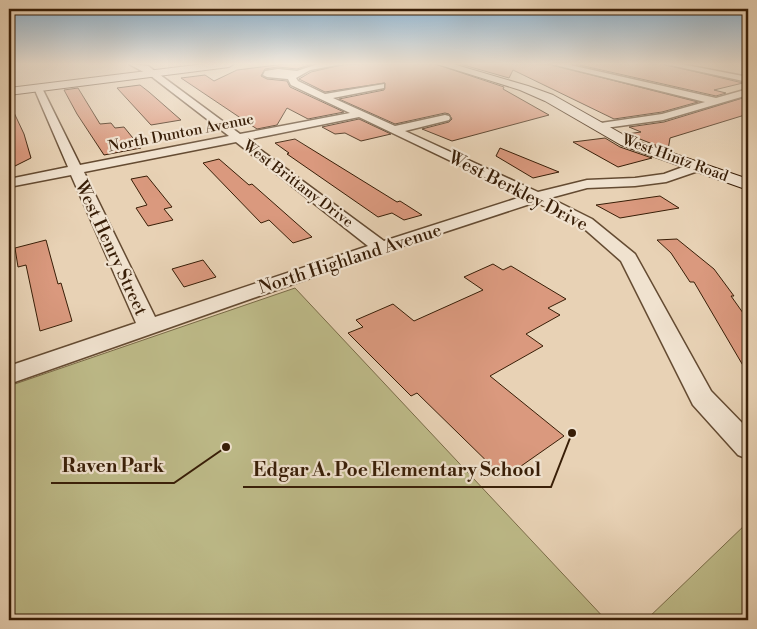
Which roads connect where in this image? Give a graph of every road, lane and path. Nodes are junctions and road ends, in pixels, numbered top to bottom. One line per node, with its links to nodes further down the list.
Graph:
1 (40, 93): 16 (street, West Henry Street)
2 (179, 93): 14 (street, West Brittany Drive)
3 (317, 93): 8 (street, West Berkley Drive)
4 (338, 93): 8 (street)
5 (537, 93): 12 (street, West Hintz Road)
6 (682, 93): 9 (street)
7 (743, 93): 9 (street)
8 (323, 96): 10 (street, West Berkley Drive)
9 (715, 101): 12 (street)
10 (360, 114): 13 (street, West Berkley Drive); 14 (street, North Dunton Avenue)
11 (445, 118): 13 (street)
12 (598, 126): 15 (street, West Hintz Road)
13 (393, 130): 19 (street, West Berkley Drive)
14 (238, 139): 16 (street, North Dunton Avenue); 20 (street, West Brittany Drive)
15 (696, 168): 18 (street, West Hintz Road); 19 (street, North Highland Avenue)
16 (75, 170): 17 (street, North Dunton Avenue); 21 (street, West Henry Street)
17 (9, 183)
18 (748, 184)
19 (537, 197): 20 (street, North Highland Avenue); 23 (street, West Berkley Drive)
20 (381, 247): 21 (street, North Highland Avenue)
21 (148, 326): 22 (street, North Highland Avenue)
22 (9, 375)
23 (748, 447)

